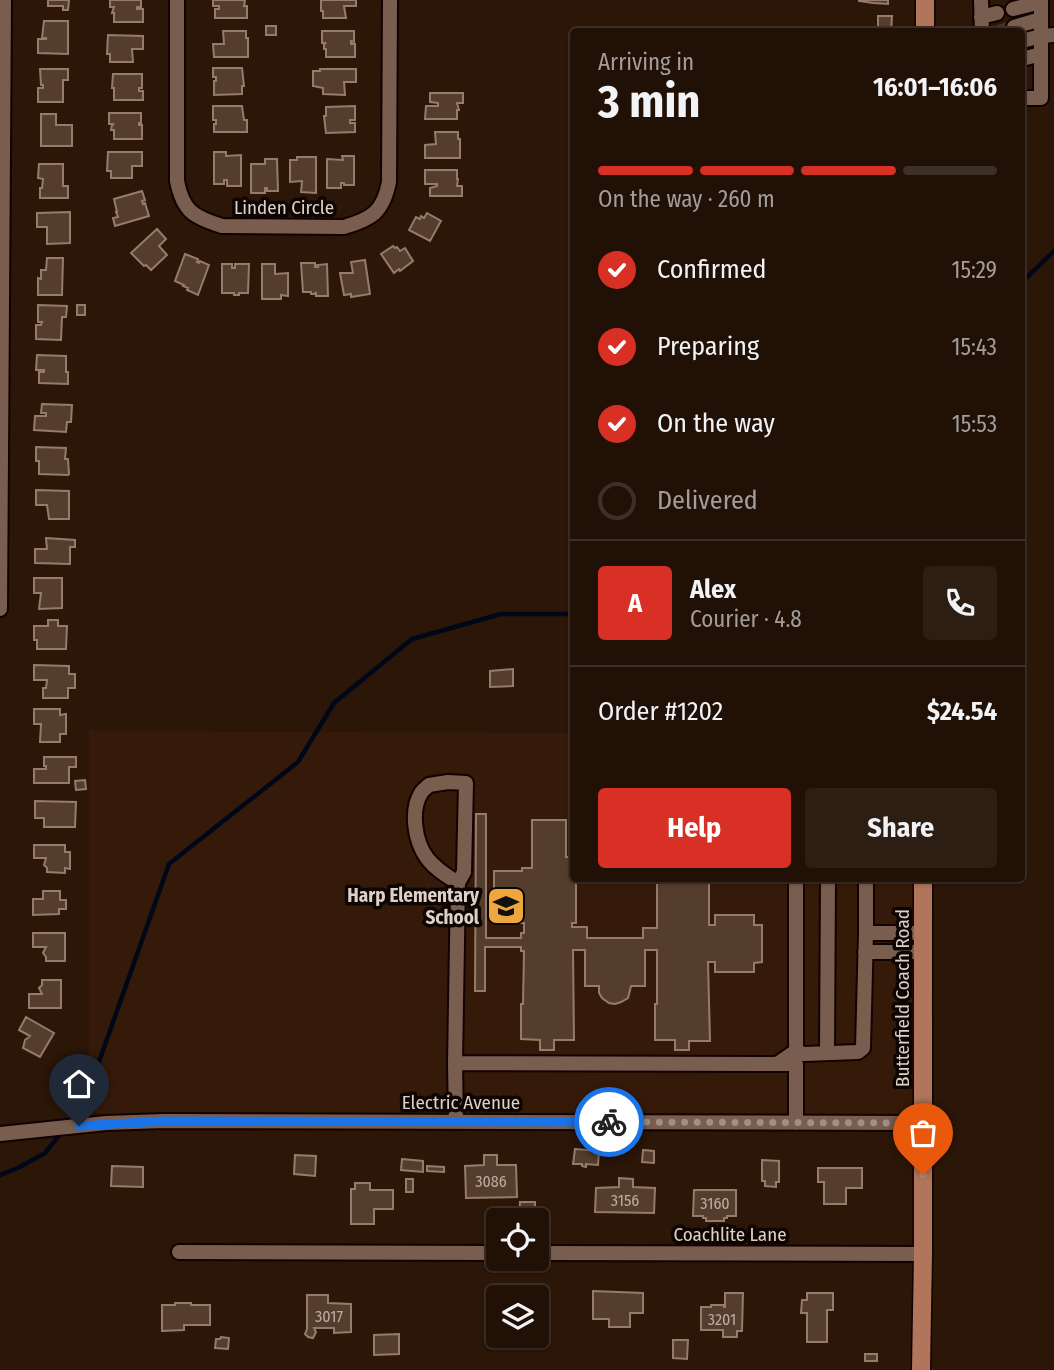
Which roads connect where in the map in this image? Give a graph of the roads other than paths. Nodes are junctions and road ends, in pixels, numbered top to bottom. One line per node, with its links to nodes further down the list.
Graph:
1 (4, 0): 18 (street)
2 (177, 0): 3 (street, Linden Circle)
3 (390, 0)
4 (925, 0): 12 (main road)
5 (981, 0): 10 (street)
6 (1041, 1): 7 (street); 9 (street)
7 (1013, 9)
8 (998, 13): 10 (street)
9 (1041, 19): 11 (street); 13 (street)
10 (981, 24)
11 (1014, 27)
12 (925, 28)
13 (1047, 36): 14 (street); 15 (street)
14 (1025, 40)
15 (1041, 54): 16 (street); 17 (street)
16 (1025, 59)
17 (1025, 98)
18 (1, 285): 19 (street)
19 (0, 609)
20 (796, 882): 29 (street)
21 (828, 882): 30 (street)
22 (866, 882): 25 (street)
23 (923, 882): 26 (main road, Butterfield Coach Road)
24 (458, 883): 24 (street); 31 (street)
25 (866, 933): 26 (street); 27 (street)
26 (923, 933): 28 (main road, Butterfield Coach Road)
27 (865, 952): 28 (street); 30 (street)
28 (923, 952): 35 (main road, Butterfield Coach Road)
29 (796, 1051): 30 (street); 32 (street)
30 (827, 1053)
31 (455, 1063): 32 (street); 33 (street)
32 (777, 1064): 34 (street)
33 (456, 1121): 34 (street, Electric Avenue); 36 (street, Electric Avenue)
34 (796, 1123): 35 (street, Electric Avenue)
35 (923, 1123): 40 (main road, Butterfield Coach Road)
36 (0, 1134)
37 (179, 1252): 38 (street)
38 (486, 1253)
39 (549, 1253): 40 (street, Coachlite Lane)
40 (923, 1254): 41 (main road, Butterfield Coach Road)
41 (921, 1370)

